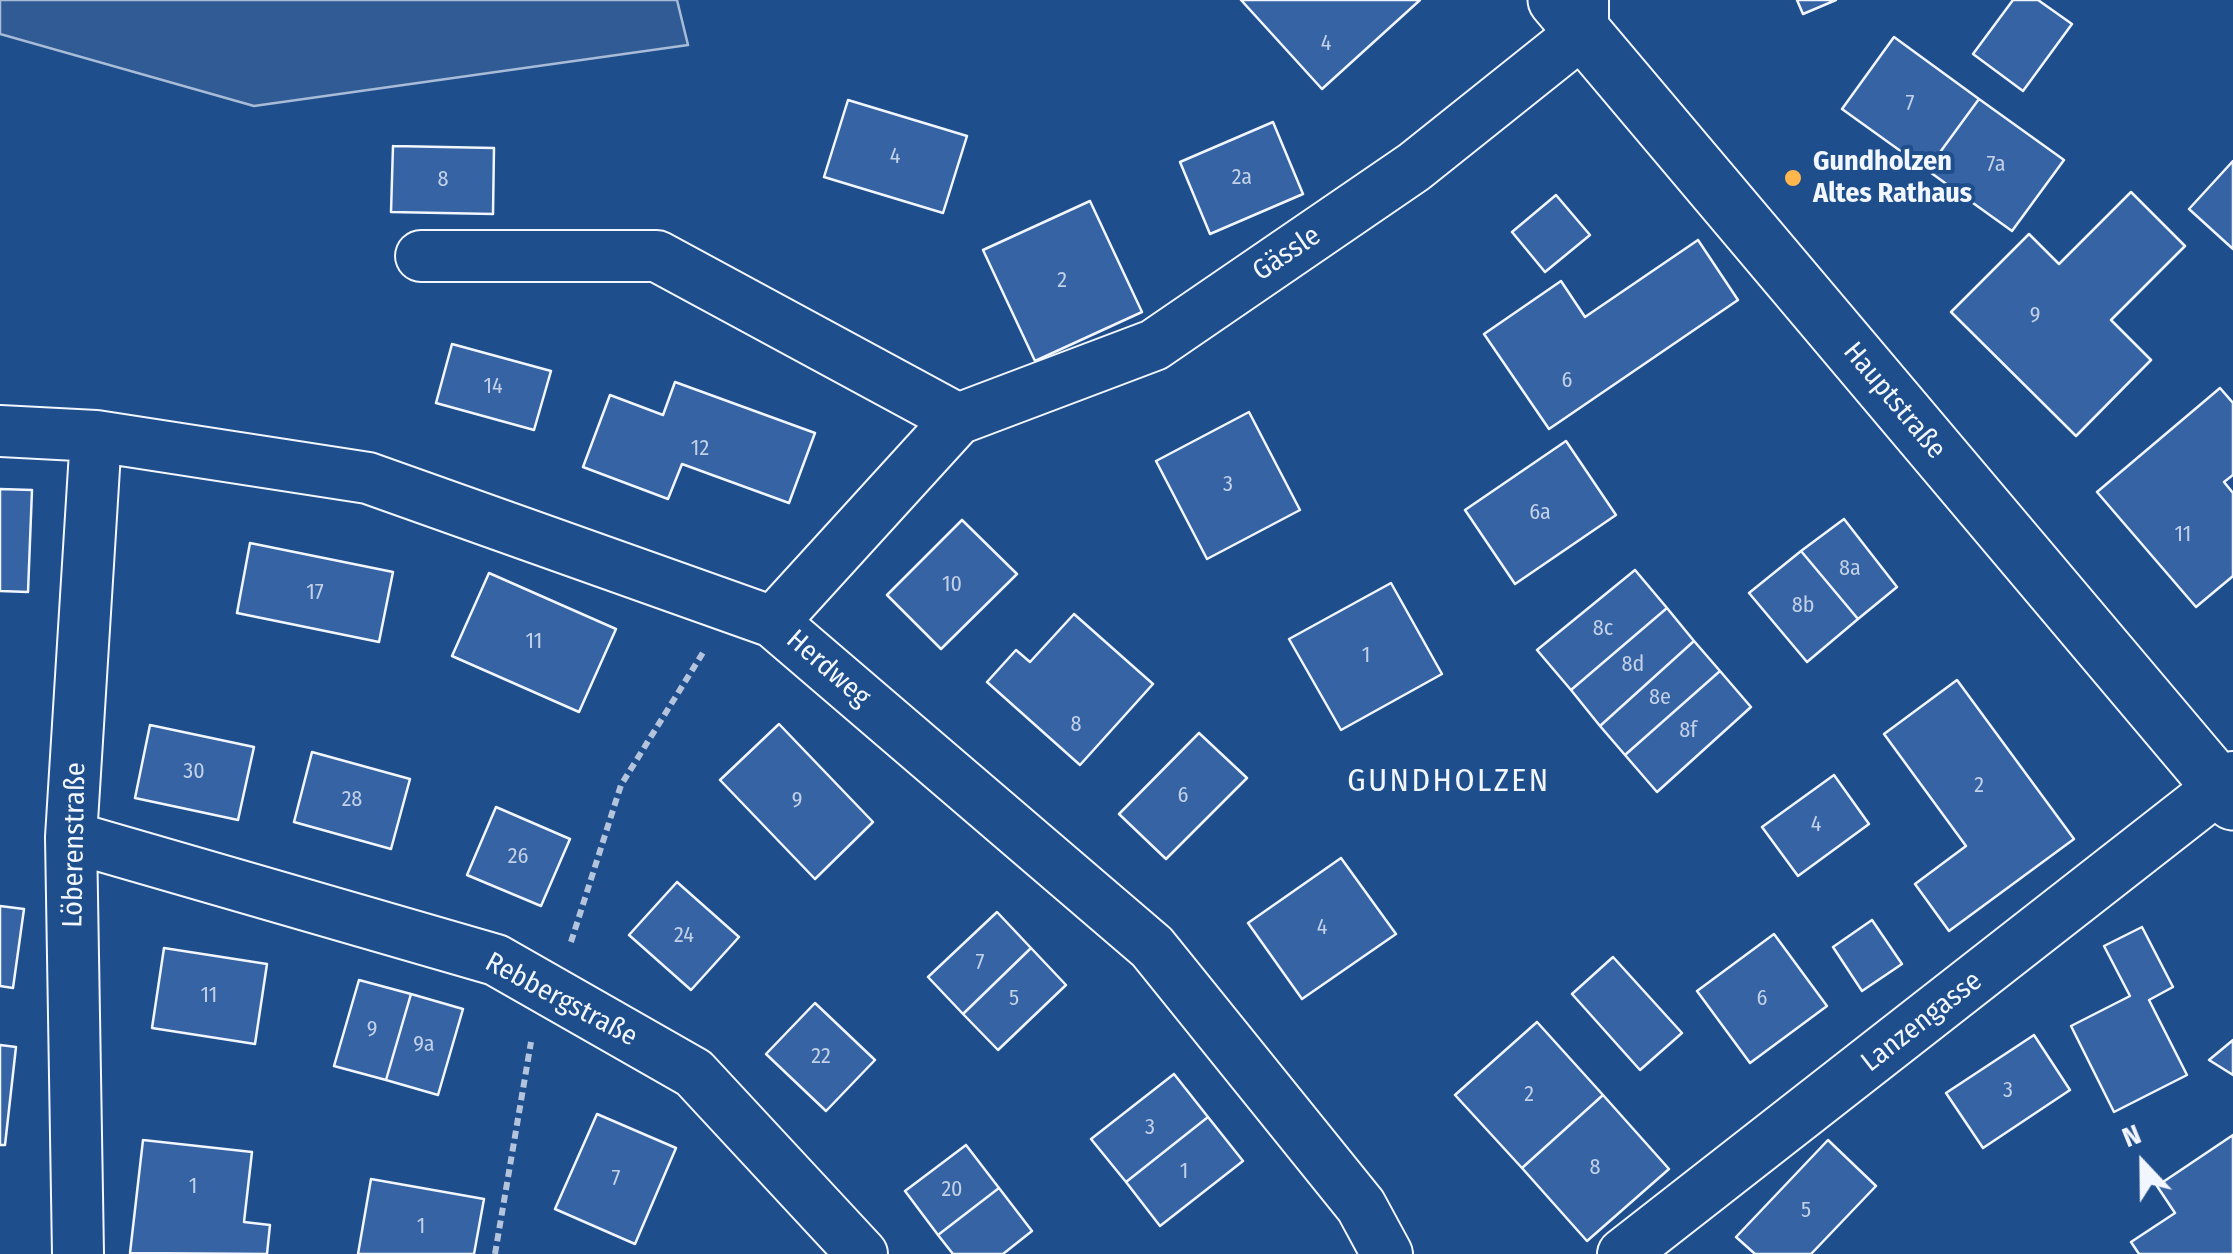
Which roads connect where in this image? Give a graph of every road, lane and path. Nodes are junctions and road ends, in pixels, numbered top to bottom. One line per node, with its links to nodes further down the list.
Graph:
1 (1574, 10): 3 (street, Gässle); 7 (main road, Hauptstraße)
2 (422, 256): 3 (street)
3 (958, 419): 6 (street, Gässle)
4 (0, 431): 5 (street, Herdweg)
5 (96, 436): 6 (street, Herdweg); 8 (street, Löberenstraße)
6 (752, 615): 9 (path); 13 (street, Herdweg)
7 (2229, 790): 14 (street, Lanzengasse)
8 (71, 836): 9 (street, Rebbergstraße); 10 (street, Löberenstraße)
9 (554, 993): 11 (path); 12 (street, Rebbergstraße)
10 (78, 1254)
11 (496, 1254)
12 (862, 1254)
13 (1387, 1254)
14 (1623, 1254)

